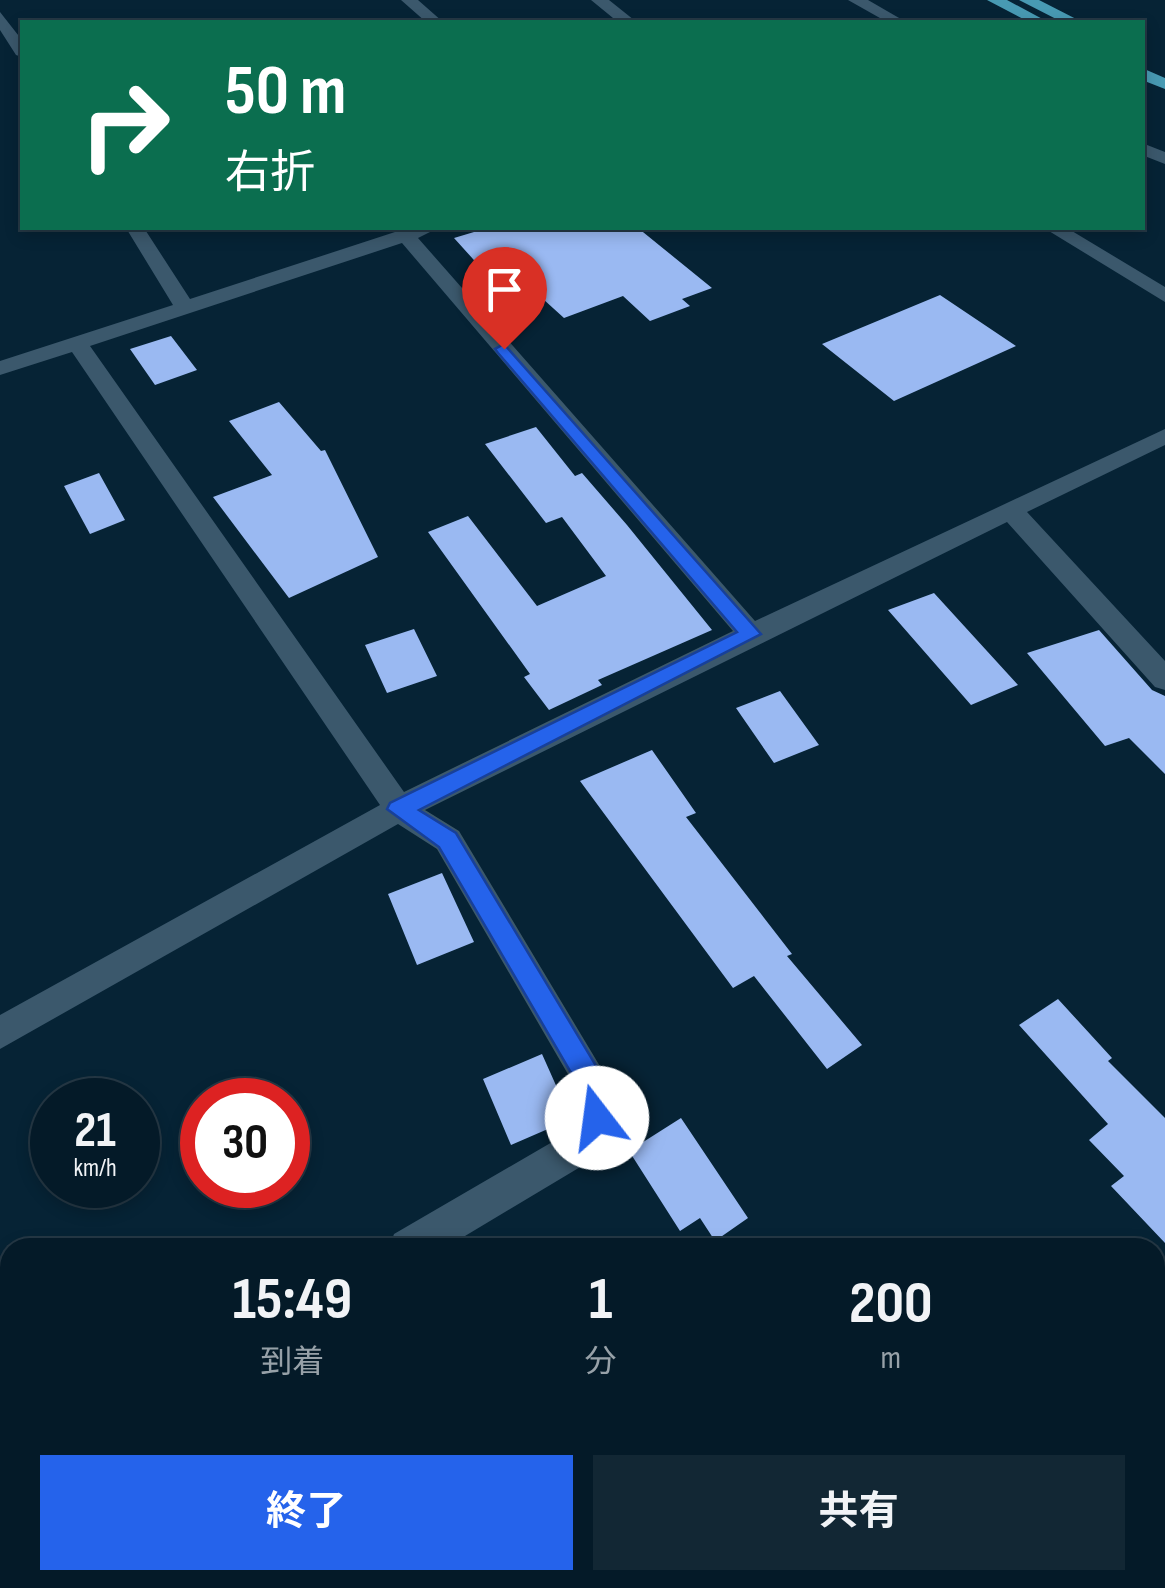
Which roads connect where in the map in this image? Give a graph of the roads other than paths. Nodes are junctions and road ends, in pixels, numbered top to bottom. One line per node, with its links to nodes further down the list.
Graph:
1 (409, 0): 7 (street)
2 (599, 0): 8 (street)
3 (856, 0): 9 (street)
4 (994, 0): 10 (main road)
5 (1027, 0): 11 (main road)
6 (0, 16): 12 (street)
7 (433, 20)
8 (626, 20)
9 (894, 20)
10 (1036, 20)
11 (1070, 20)
12 (20, 49)
13 (136, 230): 18 (street)
14 (422, 230): 16 (street)
15 (1057, 230): 17 (street)
16 (405, 235): 18 (street); 23 (street)
17 (1165, 296)
18 (185, 306): 19 (street)
19 (77, 343): 20 (street); 25 (street)
20 (0, 368)
21 (1165, 436): 22 (street)
22 (1010, 510): 23 (street); 24 (street)
23 (750, 634): 25 (street)
24 (1165, 678)
25 (398, 809): 26 (street); 27 (street)
26 (0, 1033)
27 (425, 1238)

